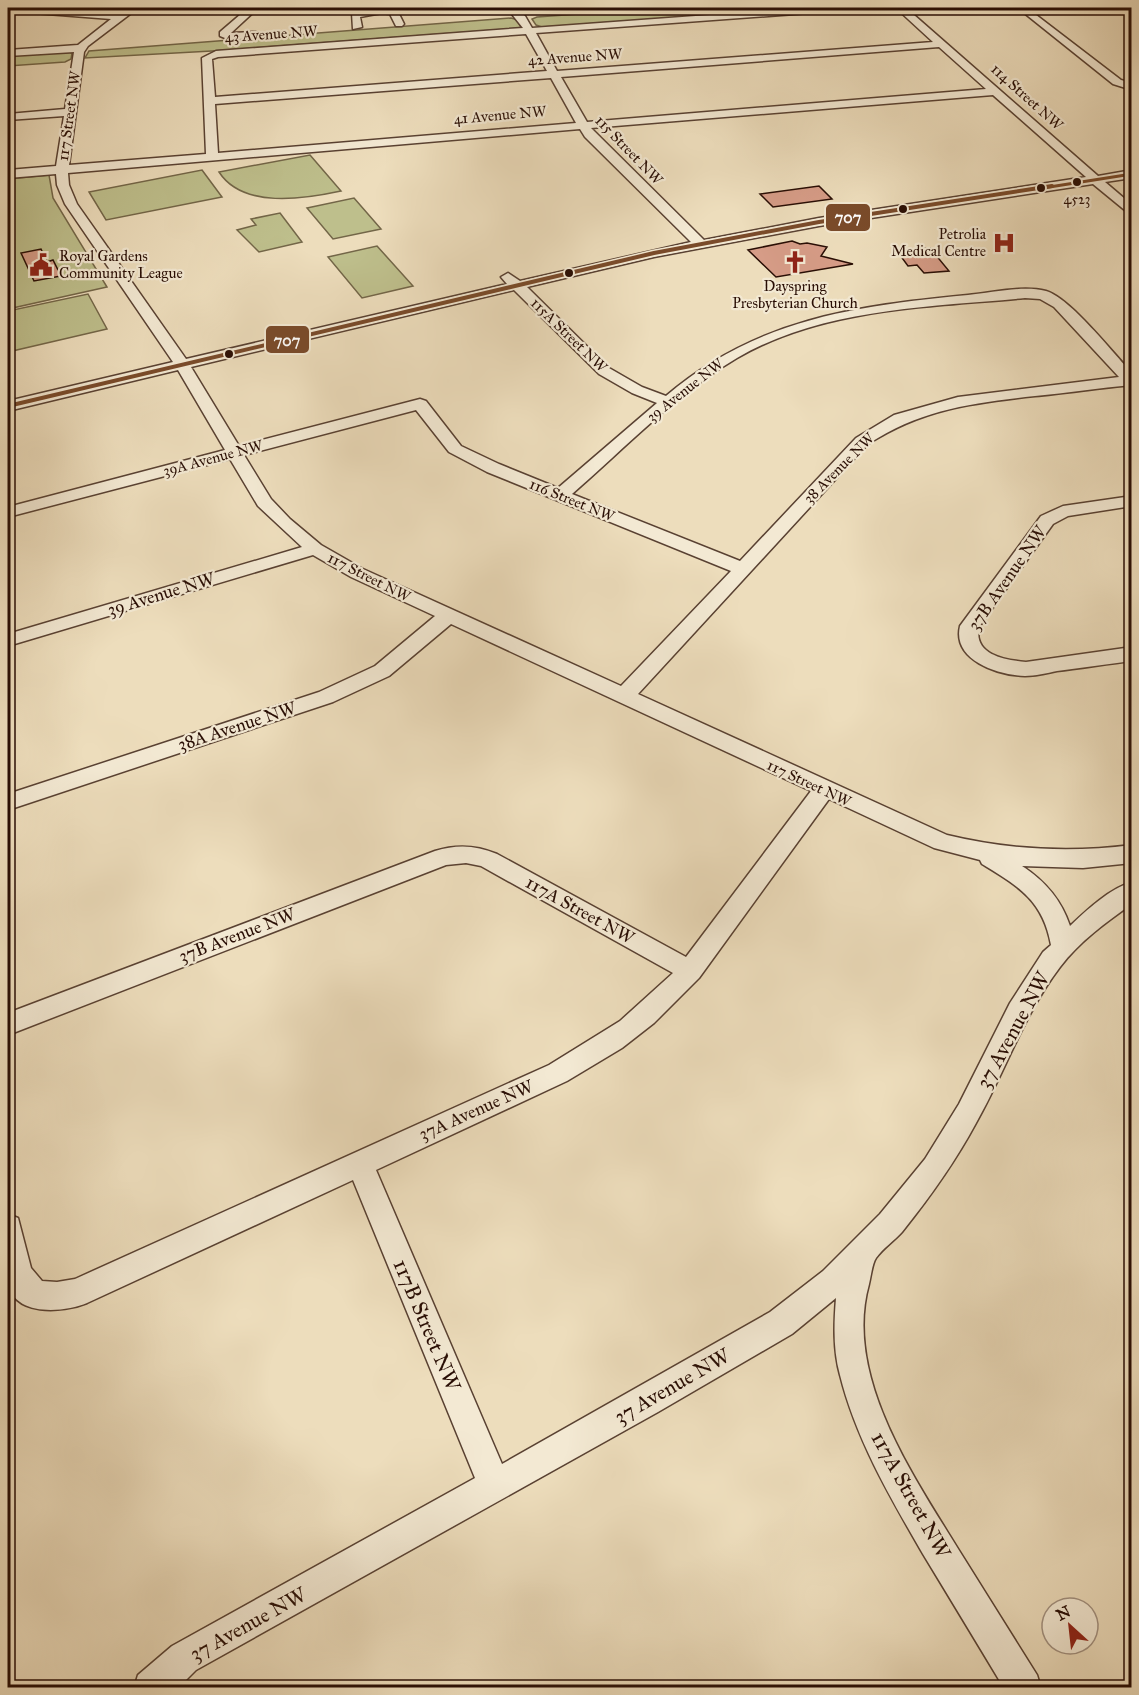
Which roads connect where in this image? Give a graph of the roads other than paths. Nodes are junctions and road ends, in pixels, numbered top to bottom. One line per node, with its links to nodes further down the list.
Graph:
1 (10, 8): 8 (street)
2 (133, 8): 8 (street, 117 Street NW)
3 (253, 8): 13 (street, 43 Avenue NW)
4 (836, 8): 12 (street, 43 Avenue NW)
5 (901, 8): 14 (street, 114 Street NW)
6 (1022, 8): 18 (street)
7 (520, 13): 9 (street); 12 (street, 115 Street NW)
8 (120, 17): 15 (street, 117 Street NW)
9 (501, 17)
10 (399, 24): 11 (street)
11 (345, 28)
12 (529, 30): 17 (street, 115 Street NW); 22 (street, 43 Avenue NW)
13 (266, 34)
14 (942, 44): 17 (street, 42 Avenue NW); 20 (street, 114 Street NW)
15 (81, 48): 16 (street); 23 (street, 117 Street NW)
16 (8, 53)
17 (553, 74): 22 (street, 42 Avenue NW); 25 (street, 115 Street NW)
18 (1117, 82): 19 (street); 21 (street)
19 (1131, 87)
20 (996, 91): 25 (street, 41 Avenue NW); 31 (street, 114 Street NW)
21 (1131, 99)
22 (209, 101): 26 (street)
23 (70, 112): 24 (street); 28 (street, 117 Street NW)
24 (8, 117)
25 (582, 125): 26 (street, 41 Avenue NW); 33 (street, 115 Street NW)
26 (212, 156): 28 (street, 41 Avenue NW)
27 (1131, 164): 31 (street)
28 (62, 169): 29 (street, 41 Avenue NW); 35 (street, 117 Street NW)
29 (8, 174)
30 (1131, 174): 31 (street)
31 (1091, 175): 32 (street, 114 Street NW); 33 (street)
32 (1131, 212)
33 (696, 240): 34 (street)
34 (511, 280): 35 (street); 38 (street, 115A Street NW)
35 (178, 360): 37 (street); 40 (street); 41 (street, 117 Street NW)
36 (1131, 380): 38 (street, 39 Avenue NW); 46 (street, 38 Avenue NW)
37 (8, 395)
38 (668, 402): 42 (street, 39 Avenue NW)
39 (420, 404): 41 (street, 39A Avenue NW); 42 (street, 116 Street NW)
40 (8, 406)
41 (234, 452): 44 (street, 39A Avenue NW); 45 (street, 117 Street NW)
42 (560, 495): 46 (street, 116 Street NW)
43 (1131, 501): 49 (street, 37B Avenue NW)
44 (8, 512)
45 (315, 549): 47 (street, 117 Street NW); 48 (street, 39 Avenue NW)
46 (743, 569): 50 (street, 38 Avenue NW)
47 (448, 616): 50 (street, 117 Street NW); 52 (street, 38A Avenue NW)
48 (8, 640)
49 (1131, 654)
50 (622, 697): 51 (street, 117 Street NW)
51 (824, 790): 54 (street, 117 Street NW); 58 (street, 37A Avenue NW)
52 (8, 802)
53 (468, 853): 58 (street, 117A Street NW); 59 (street, 37B Avenue NW)
54 (984, 854): 55 (street); 57 (street)
55 (1131, 854)
56 (1131, 891): 57 (street, 37 Avenue NW)
57 (1063, 946): 62 (street, 37 Avenue NW)
58 (690, 971): 60 (street, 37A Avenue NW)
59 (8, 1024)
60 (360, 1163): 61 (street, 37A Avenue NW); 63 (street, 117B Street NW)
61 (8, 1228)
62 (864, 1251): 63 (street, 37 Avenue NW); 65 (street, 117A Street NW)
63 (495, 1487): 64 (street, 37 Avenue NW)
64 (151, 1688)
65 (1024, 1688)

